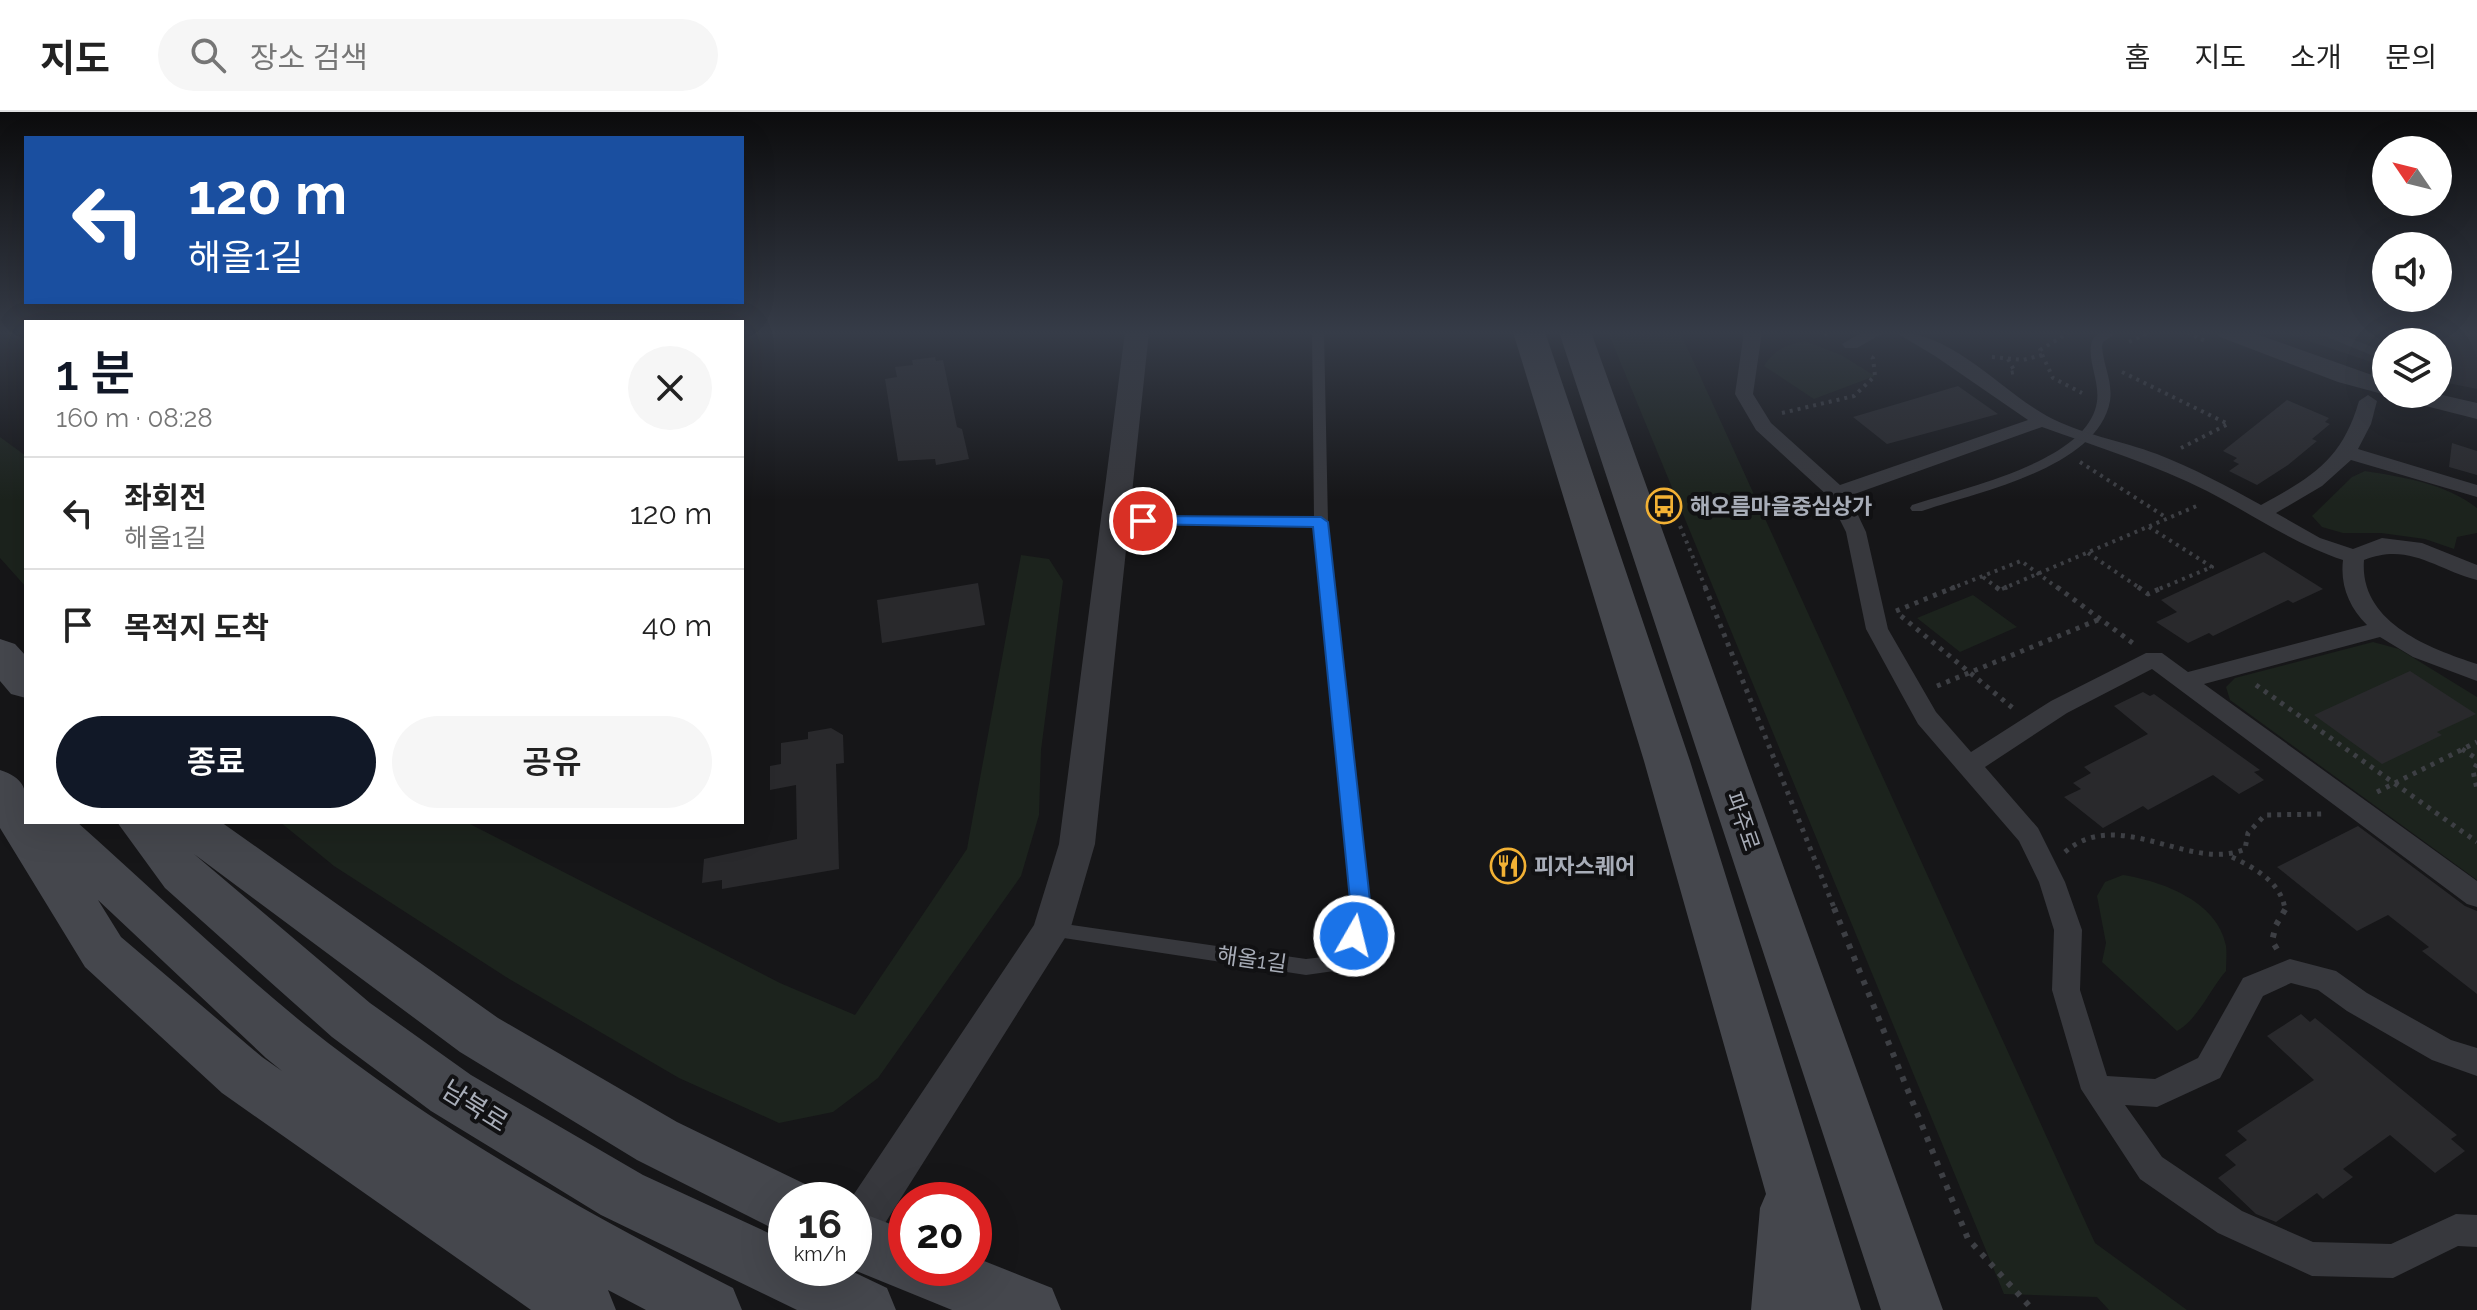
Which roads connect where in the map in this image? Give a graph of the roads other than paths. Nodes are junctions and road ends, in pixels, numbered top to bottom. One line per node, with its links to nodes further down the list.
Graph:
1 (1130, 388): 18 (street)
2 (1319, 388): 19 (lane, 해올1길)
3 (1547, 388): 38 (main road)
4 (1594, 388): 42 (main road, 파주로)
5 (1745, 388): 15 (street)
6 (1994, 388): 11 (street)
7 (2104, 388): 12 (lane)
8 (2372, 403): 13 (street)
9 (2452, 405): 10 (street)
10 (2477, 411)
11 (2042, 421): 12 (street); 15 (street)
12 (2079, 433): 16 (lane); 17 (street)
13 (2349, 453): 14 (street); 17 (street)
14 (2477, 491)
15 (1837, 493): 27 (street)
16 (1917, 508)
17 (2260, 514): 20 (street)
18 (1114, 520): 19 (lane); 35 (street)
19 (1321, 522): 35 (lane, 해올1길)
20 (2354, 556): 21 (street); 22 (street)
21 (2477, 573)
22 (2384, 628): 24 (street); 26 (street)
23 (0, 654): 25 (main road)
24 (2477, 673)
25 (24, 681)
26 (2184, 681): 27 (street); 34 (street)
27 (1970, 765): 37 (street)
28 (0, 781): 30 (main road)
29 (0, 788): 44 (main road)
30 (24, 803)
31 (47, 824): 45 (main road)
32 (143, 824): 46 (main road, 남북로)
33 (189, 824): 39 (main road)
34 (2477, 896)
35 (1051, 930): 40 (street)
36 (2477, 1062): 37 (street)
37 (2096, 1089): 41 (street)
38 (1792, 1182): 48 (main road); 49 (main road)
39 (768, 1197)
40 (872, 1204)
41 (2477, 1231)
42 (1889, 1244): 50 (main road, 파주로); 51 (main road)
43 (969, 1286): 47 (main road)
44 (585, 1310)
45 (711, 1310)
46 (865, 1310)
47 (1030, 1310)
48 (1782, 1310)
49 (1830, 1310)
50 (1912, 1310)
51 (1942, 1310)

